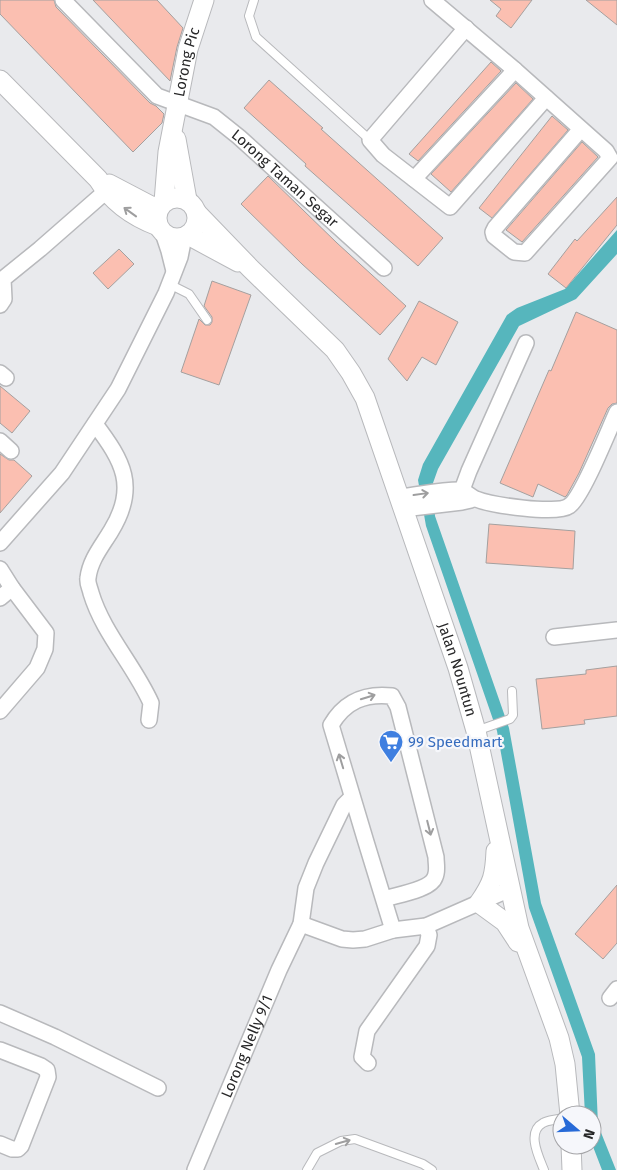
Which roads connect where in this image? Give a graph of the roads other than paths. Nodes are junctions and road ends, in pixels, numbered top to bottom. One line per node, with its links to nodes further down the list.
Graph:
1 (63, 0): 9 (street, Lorong Taman Segar)
2 (204, 0): 9 (street, Lorong Pic)
3 (254, 0): 12 (lane)
4 (432, 0): 5 (street)
5 (466, 28): 6 (street); 12 (street)
6 (515, 70): 8 (street); 13 (street)
7 (0, 80): 14 (street)
8 (546, 98): 11 (street); 13 (street)
9 (177, 104): 10 (street, Lorong Pic); 20 (street, Lorong Taman Segar)
10 (173, 125): 15 (street, Lorong Pic); 16 (street, Lorong Pic)
11 (581, 129): 11 (street)
12 (370, 140): 13 (street)
13 (414, 179)
14 (105, 186): 15 (street); 17 (street, Jalan Nountun, one-way to 14); 22 (street)
15 (162, 205): 16 (street); 17 (street)
16 (192, 206): 18 (street); 19 (street, Jalan Nountun)
17 (160, 229): 18 (street, Jalan Nountun); 21 (street)
18 (186, 236): 19 (street, Jalan Nountun); 21 (street)
19 (250, 268): 29 (street, Jalan Nountun)
20 (384, 268)
21 (171, 278): 24 (lane); 27 (street)
22 (1, 279): 23 (street)
23 (0, 305)
24 (207, 320)
25 (526, 343): 28 (street)
26 (617, 412): 28 (street)
27 (95, 424): 30 (street); 38 (street)
28 (466, 497): 29 (street)
29 (401, 503): 39 (street, Jalan Nountun)
30 (0, 543)
31 (0, 569): 32 (street)
32 (12, 588): 33 (street); 37 (street)
33 (0, 598)
34 (617, 630): 35 (street)
35 (554, 638)
36 (512, 691): 39 (lane)
37 (0, 711)
38 (149, 720)
39 (484, 729): 41 (street, Jalan Nountun)
40 (352, 797): 43 (street); 43 (street, one-way to 43); 45 (street, Lorong Nelly 9/1)
41 (498, 832): 42 (street, Jalan Nountun); 44 (street)
42 (510, 889): 44 (street); 48 (street, Jalan Nountun)
43 (384, 899): 47 (street)
44 (479, 903): 46 (street); 48 (street)
45 (301, 924): 47 (street); 57 (street, Lorong Nelly 9/1)
46 (426, 926): 47 (street); 51 (street)
47 (393, 930)
48 (530, 961): 53 (street, Jalan Nountun)
49 (0, 1013): 52 (street)
50 (0, 1050): 55 (street)
51 (368, 1062)
52 (158, 1088)
53 (569, 1105)
54 (552, 1120): 60 (lane)
55 (0, 1144)
56 (571, 1155): 61 (street)
57 (195, 1170)
58 (307, 1170): 59 (lane, one-way to 59)
59 (432, 1170)
60 (544, 1170)
61 (572, 1170)

